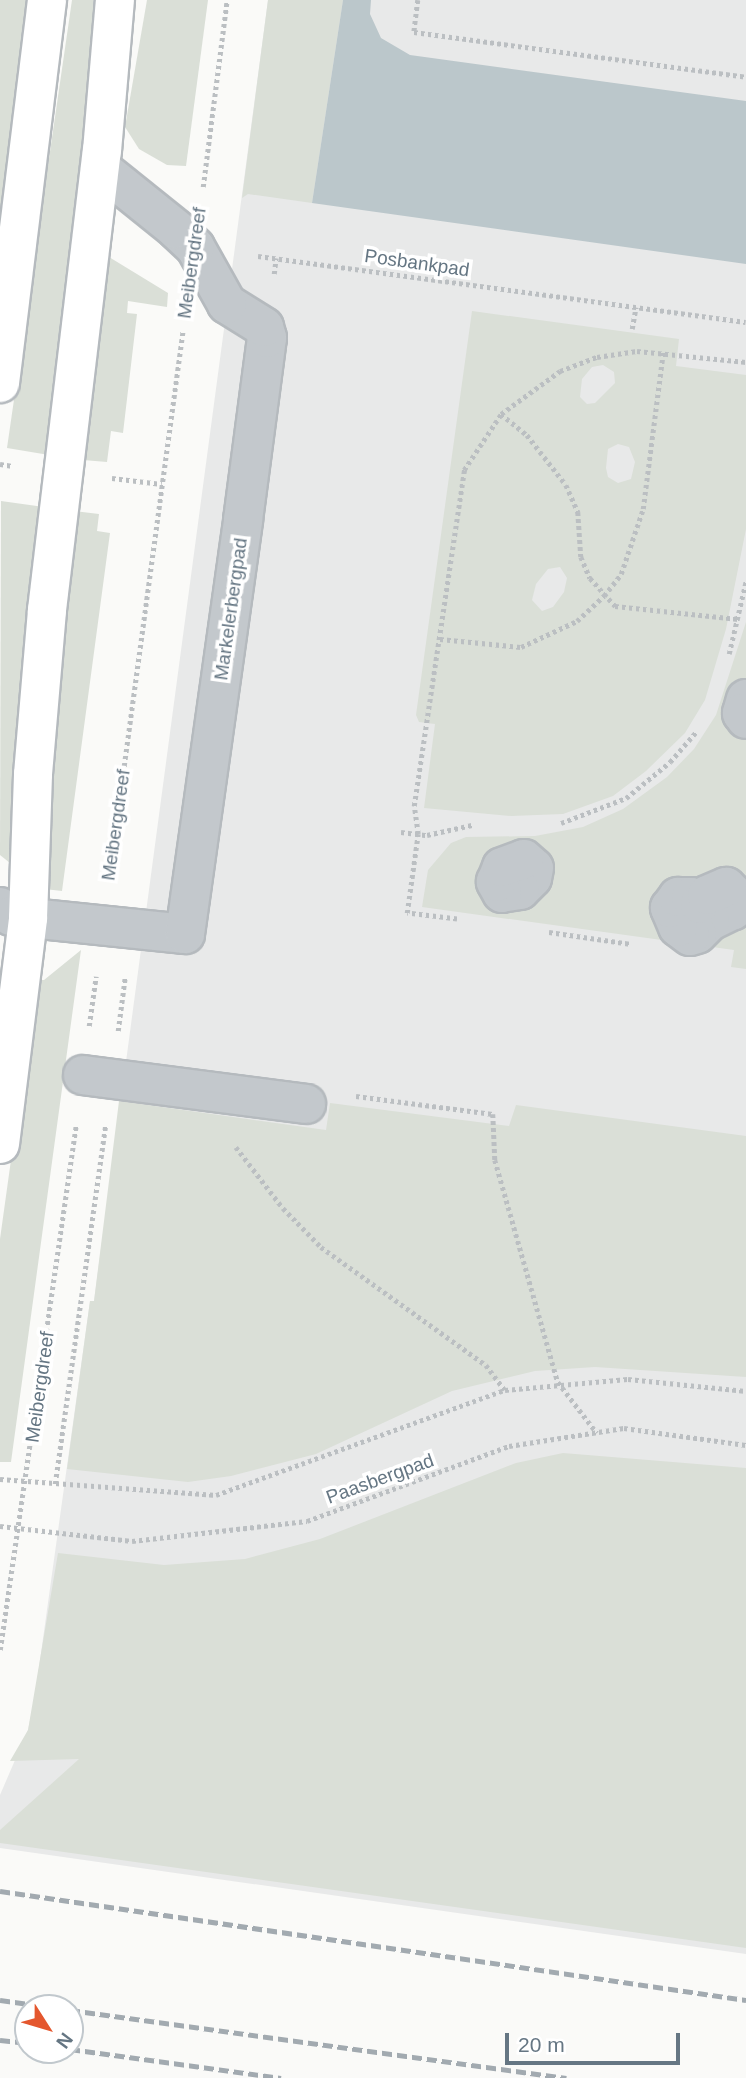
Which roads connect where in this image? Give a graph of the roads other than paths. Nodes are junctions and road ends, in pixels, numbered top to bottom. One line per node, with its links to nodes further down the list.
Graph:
1 (47, 0): 4 (main road)
2 (115, 0): 3 (main road)
3 (100, 168): 7 (main road); 7 (street, Markelerbergpad)
4 (0, 383)
5 (746, 699): 6 (street)
6 (746, 719)
7 (14, 912): 8 (main road)
8 (8, 1023): 11 (main road)
9 (97, 1077): 10 (street)
10 (306, 1104)
11 (0, 1144)

